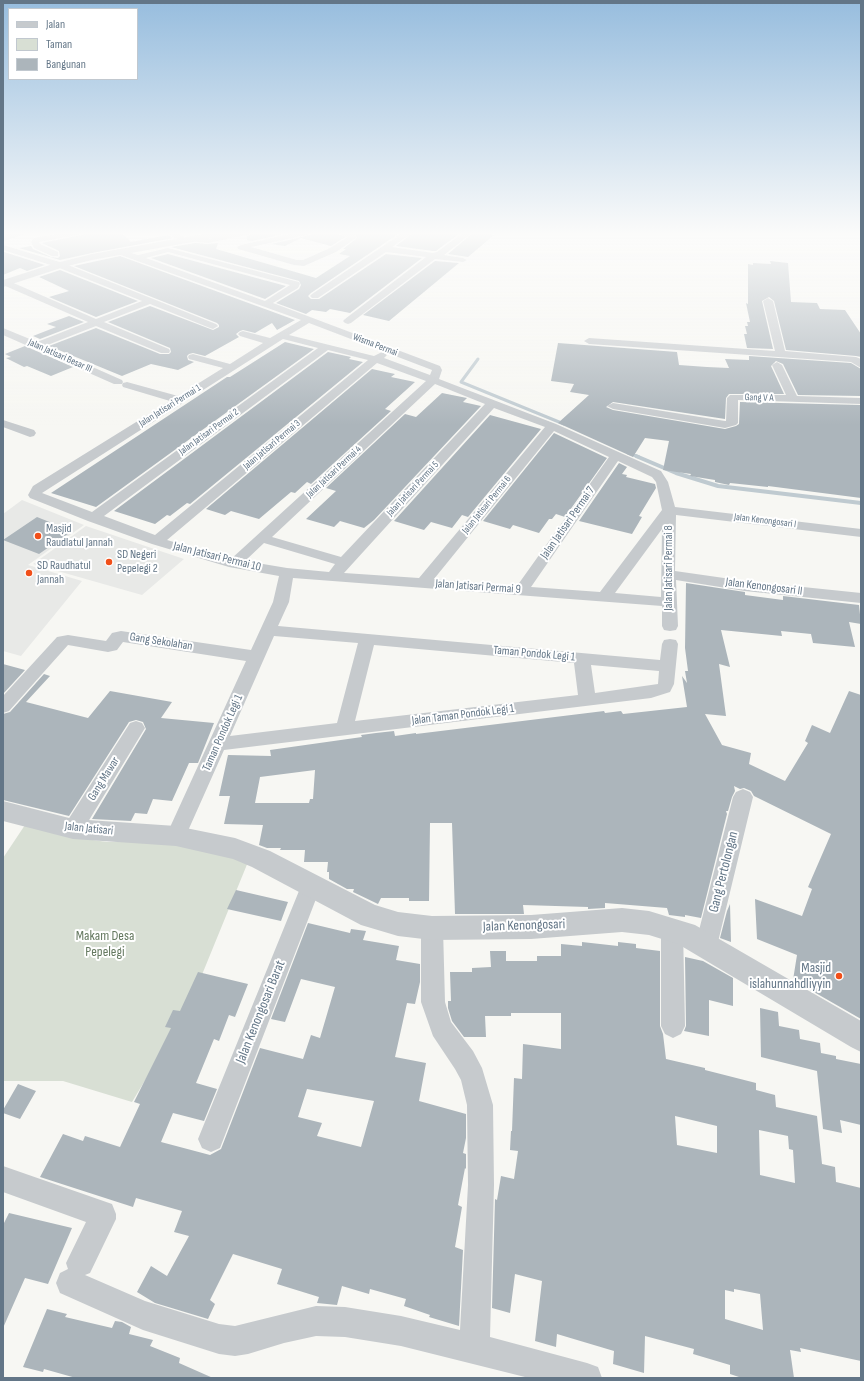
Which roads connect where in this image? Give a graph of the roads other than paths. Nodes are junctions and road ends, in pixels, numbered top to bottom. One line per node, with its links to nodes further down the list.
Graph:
1 (36, 296): 10 (street)
2 (138, 296): 6 (street)
3 (245, 296): 8 (street, Wisma Permai)
4 (279, 296): 8 (street)
5 (383, 296): 11 (street)
6 (149, 301): 10 (street); 12 (street)
7 (768, 301): 24 (street)
8 (266, 304): 9 (street, Wisma Permai)
9 (313, 321): 11 (street); 15 (street, Wisma Permai); 16 (street, Jalan Jatisari Permai 1)
10 (94, 322): 18 (street); 20 (street)
11 (350, 322): 15 (street)
12 (213, 326)
13 (3, 331): 18 (street, Jalan Jatisari Besar III)
14 (243, 334): 16 (street, Wisma Permai)
15 (346, 334): 21 (street, Wisma Permai)
16 (277, 339): 19 (street, Wisma Permai); 26 (street, Jalan Jatisari Permai 1)
17 (590, 341): 24 (street)
18 (37, 346): 29 (street, Jalan Jatisari Besar III)
19 (326, 347): 23 (street, Wisma Permai); 40 (street, Jalan Jatisari Permai 2)
20 (166, 351)
21 (389, 351): 23 (street, Jalan Jatisari Permai 3); 27 (street, Wisma Permai)
22 (193, 357): 26 (street)
23 (376, 358): 27 (street, Wisma Permai); 43 (street, Jalan Jatisari Permai 3)
24 (779, 360): 25 (street); 28 (street)
25 (861, 365)
26 (230, 367): 29 (street, Jalan Jatisari Permai 1)
27 (433, 380): 31 (street, Wisma Permai); 42 (street, Jalan Jatisari Permai 4)
28 (793, 399): 30 (street, Gang V A); 32 (street, Gang V A)
29 (179, 400): 38 (street, Jalan Jatisari Permai 1)
30 (861, 401)
31 (493, 402): 34 (street, Wisma Permai); 44 (street, Jalan Jatisari Permai 5)
32 (612, 406)
33 (3, 424): 35 (street)
34 (552, 426): 36 (street, Wisma Permai); 49 (street, Jalan Jatisari Permai 6)
35 (30, 433)
36 (616, 456): 37 (street, Wisma Permai); 50 (street, Jalan Jatisari Permai 7)
37 (662, 482): 39 (street, Jalan Jatisari Permai 8)
38 (36, 496): 40 (street, Jalan Jatisari Permai 10)
39 (669, 510): 41 (street, Jalan Kenongosari I); 47 (street, Jalan Jatisari Permai 8); 51 (street, Jalan Jatisari Permai 8)
40 (93, 518): 43 (street, Jalan Jatisari Permai 10)
41 (861, 532)
42 (261, 538): 44 (street); 45 (street, Jalan Jatisari Permai 4)
43 (156, 541): 45 (street, Jalan Jatisari Permai 10)
44 (344, 562): 48 (street, Jalan Jatisari Permai 5)
45 (234, 564): 46 (street, Jalan Jatisari Permai 10)
46 (288, 573): 48 (street, Jalan Jatisari Permai 9); 55 (street, Taman Pondok Legi 1)
47 (668, 574): 52 (street, Jalan Kenongosari II); 53 (street, Jalan Jatisari Permai 8)
48 (333, 576): 49 (street, Jalan Jatisari Permai 9)
49 (423, 583): 50 (street, Jalan Jatisari Permai 9)
50 (521, 590): 51 (street, Jalan Jatisari Permai 9)
51 (604, 597): 53 (street, Jalan Jatisari Permai 9)
52 (861, 598)
53 (669, 602): 54 (street, Jalan Jatisari Permai 8)
54 (670, 626)
55 (269, 630): 56 (street, Taman Pondok Legi 1); 58 (street, Taman Pondok Legi 1)
56 (367, 639): 59 (street, Taman Pondok Legi 1); 64 (street)
57 (670, 644): 60 (street, Jalan Taman Pondok Legi 1)
58 (257, 657): 62 (street, Gang Sekolahan); 65 (street, Taman Pondok Legi 1)
59 (582, 658): 60 (street, Taman Pondok Legi 1); 61 (street, Taman Pondok Legi 1)
60 (668, 666): 61 (street, Jalan Taman Pondok Legi 1)
61 (586, 700): 64 (street, Jalan Taman Pondok Legi 1)
62 (3, 707)
63 (136, 728): 68 (street, Gang Mawar)
64 (344, 730): 65 (street, Jalan Taman Pondok Legi 1)
65 (218, 744): 69 (street, Taman Pondok Legi 1)
66 (743, 797): 73 (street, Gang Pertolongan)
67 (3, 811): 68 (street, Jalan Jatisari)
68 (73, 829): 69 (street, Jalan Jatisari)
69 (176, 836): 70 (street, Jalan Kenongosari)
70 (311, 886): 71 (street, Jalan Kenongosari); 76 (street, Jalan Kenongosari Barat)
71 (432, 928): 72 (street, Jalan Kenongosari); 78 (street)
72 (672, 929): 73 (street, Jalan Kenongosari); 74 (street)
73 (706, 946): 75 (street, Jalan Kenongosari)
74 (673, 1026)
75 (861, 1037)
76 (211, 1139)
77 (3, 1179): 78 (street)
78 (474, 1348): 79 (street)
79 (587, 1378)

